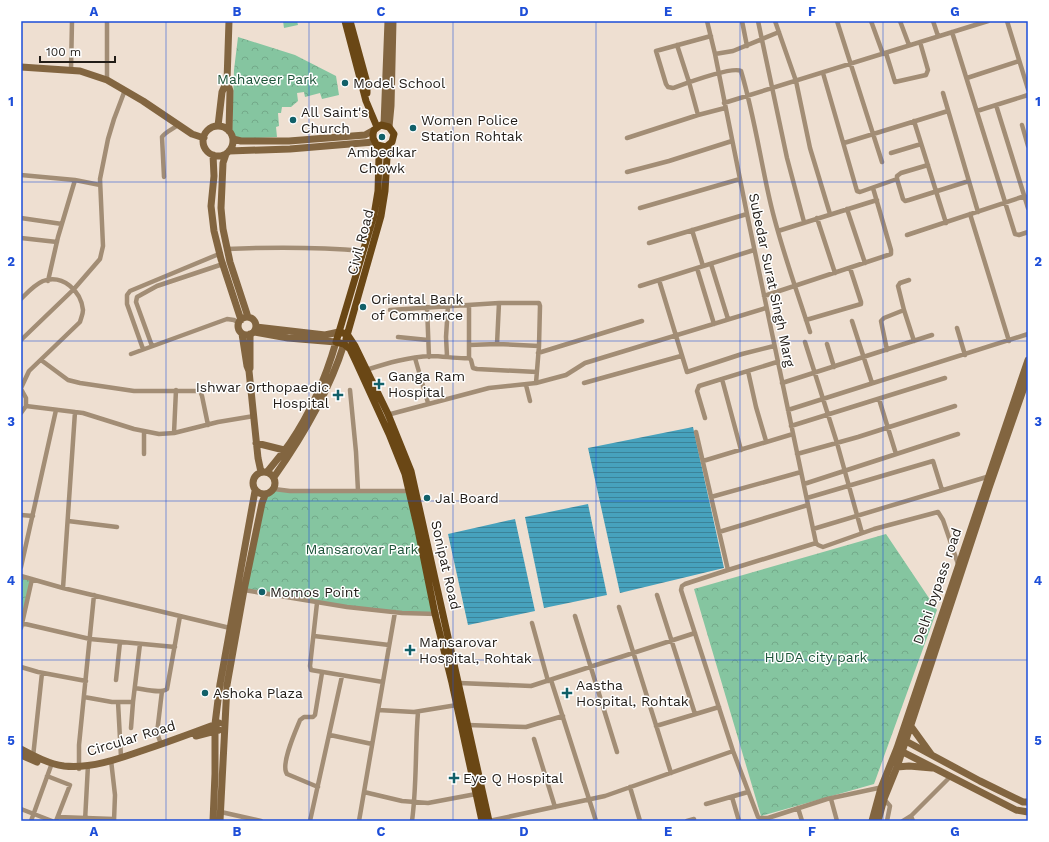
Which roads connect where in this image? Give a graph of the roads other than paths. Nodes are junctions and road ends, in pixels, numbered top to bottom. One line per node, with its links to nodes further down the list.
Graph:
1 (72, 21): 32 (street)
2 (107, 21): 36 (street)
3 (229, 21): 37 (main road)
4 (341, 21): 46 (main road)
5 (345, 21): 46 (main road)
6 (350, 21): 46 (main road)
7 (707, 21): 20 (street, Subedar Surat Singh Marg)
8 (742, 21): 26 (street)
9 (758, 21): 22 (street)
10 (775, 21): 18 (street)
11 (837, 21): 30 (street)
12 (871, 21): 27 (street)
13 (900, 21): 25 (street)
14 (933, 21): 21 (street)
15 (988, 21): 19 (street)
16 (1007, 21): 29 (street)
17 (390, 24): 56 (main road)
18 (778, 32): 22 (street); 38 (street)
19 (952, 32): 21 (street); 35 (street)
20 (711, 36): 24 (street); 28 (street, Subedar Surat Singh Marg)
21 (938, 36): 23 (street)
22 (761, 40): 26 (street); 40 (street)
23 (920, 42): 25 (street); 27 (street)
24 (677, 45): 39 (street); 39 (street)
25 (909, 45): 27 (street)
26 (747, 46): 28 (street)
27 (885, 53): 30 (street)
28 (715, 54): 33 (street, Subedar Surat Singh Marg)
29 (1019, 60): 35 (street); 42 (street)
30 (851, 64): 34 (street); 58 (street)
31 (21, 67): 32 (main road)
32 (71, 70): 36 (main road)
33 (718, 73): 39 (street); 44 (street); 47 (street, Subedar Surat Singh Marg)
34 (823, 73): 38 (street); 63 (street)
35 (967, 78): 50 (street)
36 (107, 80): 41 (main road)
37 (227, 81): 55 (main road); 57 (main road)
38 (796, 81): 40 (street); 91 (street)
39 (689, 82): 51 (street)
40 (772, 88): 44 (street); 95 (street)
41 (125, 90): 53 (main road); 80 (street)
42 (1028, 90)
43 (943, 93): 49 (street)
44 (748, 95): 47 (street); 99 (street)
45 (1028, 95): 48 (street)
46 (366, 101): 56 (main road)
47 (725, 105): 51 (street); 62 (street, Subedar Surat Singh Marg)
48 (996, 105): 50 (street); 83 (street)
49 (948, 111): 52 (street); 79 (street)
50 (977, 111): 85 (street)
51 (698, 115): 60 (street)
52 (914, 121): 58 (street); 65 (street)
53 (178, 125): 59 (main road); 75 (street)
54 (1022, 125): 67 (street)
55 (218, 126): 57 (main road); 59 (main road)
56 (381, 127): 61 (main road); 64 (main road); 66 (main road)
57 (229, 131): 61 (main road)
58 (873, 133): 63 (street); 71 (street)
59 (204, 138): 70 (main road)
60 (627, 138)
61 (233, 139): 68 (main road)
62 (732, 142): 73 (street); 76 (street, Subedar Surat Singh Marg)
63 (844, 143): 81 (street)
64 (376, 144): 66 (main road); 68 (main road); 107 (main road, Civil Road)
65 (921, 144): 69 (street); 72 (street)
66 (389, 145): 142 (main road, Civil Road)
67 (1028, 146)
68 (228, 152): 70 (main road); 105 (main road)
69 (891, 153)
70 (213, 155): 108 (main road)
71 (882, 162)
72 (928, 165): 77 (street); 82 (street)
73 (627, 172)
74 (21, 175): 78 (street)
75 (164, 177)
76 (740, 179): 86 (street); 90 (street, Subedar Surat Singh Marg)
77 (897, 179): 81 (street); 82 (street)
78 (75, 180): 80 (street); 97 (street)
79 (969, 181): 82 (street); 89 (street)
80 (100, 185): 121 (street)
81 (873, 188): 84 (street)
82 (936, 191): 96 (street)
83 (1025, 196): 85 (street); 87 (street)
84 (877, 200): 88 (street); 109 (street)
85 (1005, 203): 89 (street); 100 (street)
86 (640, 208)
87 (1028, 208)
88 (847, 209): 91 (street); 109 (street)
89 (978, 212): 92 (street)
90 (747, 214): 98 (street); 106 (street, Subedar Surat Singh Marg)
91 (830, 214): 94 (street)
92 (970, 214): 96 (street); 150 (street)
93 (21, 218): 97 (street)
94 (817, 218): 95 (street); 115 (street)
95 (804, 222): 99 (street)
96 (946, 223): 101 (street)
97 (62, 224): 103 (street)
98 (692, 230): 104 (street); 112 (street)
99 (778, 230): 119 (street)
100 (1028, 232)
101 (907, 235)
102 (21, 238): 103 (street)
103 (57, 242): 118 (street)
104 (649, 243)
105 (227, 249): 107 (street); 132 (main road)
106 (754, 250): 111 (street); 122 (street, Subedar Surat Singh Marg)
107 (364, 252): 139 (main road, Civil Road)
108 (220, 254): 110 (main road); 160 (street)
109 (865, 263): 114 (street)
110 (223, 264): 132 (main road); 157 (street)
111 (711, 264): 112 (street); 131 (street)
112 (703, 266): 113 (street)
113 (697, 268): 116 (street); 136 (street)
114 (850, 268): 115 (street); 133 (street)
115 (835, 273): 119 (street)
116 (659, 280): 120 (street); 144 (street)
117 (909, 280): 130 (street)
118 (48, 281): 121 (street); 123 (street)
119 (795, 285): 122 (street); 133 (street)
120 (640, 286)
121 (74, 289): 147 (street); 171 (street)
122 (764, 296): 128 (street, Subedar Surat Singh Marg)
123 (22, 297)
124 (498, 303): 125 (street); 154 (street); 158 (street)
125 (469, 305): 126 (street); 156 (street)
126 (448, 306): 127 (street); 166 (street)
127 (427, 307): 129 (street); 148 (street)
128 (766, 308): 131 (street); 159 (street, Subedar Surat Singh Marg)
129 (390, 310)
130 (904, 310): 149 (street); 161 (street)
131 (728, 319): 136 (street)
132 (242, 320): 138 (main road); 141 (main road); 157 (street)
133 (806, 320): 140 (street)
134 (642, 321): 162 (street)
135 (852, 321): 168 (street)
136 (714, 324): 144 (street)
137 (957, 328): 164 (street)
138 (254, 331): 139 (main road); 141 (main road); 151 (main road); 175 (main road)
139 (339, 332): 142 (main road); 151 (main road, Civil Road)
140 (810, 332)
141 (242, 334): 175 (main road)
142 (347, 334): 153 (main road, Civil Road); 176 (main road, Sonipat Road)
143 (1028, 334): 150 (street)
144 (676, 335): 167 (street); 185 (street)
145 (932, 335): 149 (street)
146 (398, 337): 148 (street)
147 (21, 340)
148 (428, 340): 165 (street)
149 (914, 341): 161 (street)
150 (1009, 341): 164 (street)
151 (336, 342): 153 (main road); 216 (main road)
152 (805, 342): 179 (street)
153 (344, 344): 201 (main road, Sonipat Road); 226 (main road)
154 (497, 344): 156 (street); 158 (street)
155 (827, 344): 174 (street)
156 (469, 345): 170 (street)
157 (152, 346): 160 (street)
158 (539, 346): 162 (street)
159 (774, 346): 167 (street); 173 (street, Subedar Surat Singh Marg)
160 (142, 349): 163 (street)
161 (887, 350): 168 (street)
162 (538, 353): 178 (street)
163 (131, 354)
164 (966, 355): 186 (street)
165 (429, 356): 166 (street); 169 (street)
166 (447, 356): 170 (street)
167 (681, 356): 183 (street)
168 (864, 357): 174 (street); 186 (street)
169 (415, 358): 176 (street); 194 (street)
170 (469, 358): 178 (street)
171 (41, 360): 188 (street); 189 (street)
172 (1028, 360): 225 (main road, Delhi bypass road)
173 (777, 362): 177 (street); 184 (street, Subedar Surat Singh Marg)
174 (834, 367): 179 (street)
175 (249, 370): 203 (main road)
176 (366, 370): 201 (main road, Sonipat Road)
177 (748, 371): 182 (street); 213 (street)
178 (537, 372): 185 (street)
179 (815, 373): 184 (street); 191 (street)
180 (1028, 376): 225 (main road, Delhi bypass road)
181 (945, 378): 192 (street)
182 (722, 379): 204 (street); 217 (street)
183 (584, 383)
184 (782, 383): 198 (street, Subedar Surat Singh Marg)
185 (536, 384): 187 (street)
186 (872, 384): 191 (street)
187 (526, 385): 193 (street); 194 (street)
188 (21, 388): 195 (street)
189 (176, 390): 205 (street); 210 (street)
190 (350, 390): 232 (street)
191 (823, 399): 198 (street); 202 (street)
192 (879, 399): 202 (street); 207 (street)
193 (530, 401)
194 (428, 403): 201 (street)
195 (26, 406): 197 (street); 200 (street)
196 (955, 406): 207 (street)
197 (56, 410): 199 (street); 240 (street)
198 (788, 410): 206 (street, Subedar Surat Singh Marg)
199 (75, 412): 208 (street); 241 (street)
200 (21, 413)
201 (385, 415): 233 (main road, Sonipat Road); 244 (main road, Sonipat Road)
202 (828, 415): 206 (street); 215 (street)
203 (254, 416): 205 (street); 214 (main road)
204 (705, 418)
205 (208, 425): 210 (street)
206 (791, 426): 211 (street, Subedar Surat Singh Marg)
207 (887, 427): 215 (street); 220 (street)
208 (144, 431): 210 (street); 218 (street)
209 (696, 432): 221 (street)
210 (174, 433)
211 (793, 434): 213 (street); 219 (street, Subedar Surat Singh Marg)
212 (958, 434): 220 (street)
213 (766, 441): 217 (street)
214 (256, 443): 216 (main road); 223 (main road)
215 (837, 443): 219 (street); 222 (street)
216 (284, 450): 223 (main road)
217 (741, 450): 221 (street)
218 (144, 454)
219 (797, 454): 224 (street, Subedar Surat Singh Marg)
220 (896, 454): 222 (street)
221 (703, 461): 235 (street)
222 (844, 470): 227 (street); 228 (street)
223 (264, 472): 226 (main road); 231 (main road)
224 (801, 472): 227 (street, Subedar Surat Singh Marg); 235 (street)
225 (991, 476): 230 (street); 248 (main road, Delhi bypass road); 299 (main road, Delhi bypass road)
226 (274, 477): 229 (main road)
227 (804, 484): 236 (street, Subedar Surat Singh Marg)
228 (849, 486): 230 (street); 236 (street); 239 (street)
229 (274, 489): 232 (street); 234 (main road)
230 (942, 490): 239 (street)
231 (255, 491): 234 (main road); 266 (main road)
232 (358, 491): 233 (street)
233 (409, 491): 244 (main road, Sonipat Road)
234 (265, 495): 254 (main road)
235 (711, 497): 245 (street)
236 (807, 498): 237 (street, Subedar Surat Singh Marg)
237 (808, 505): 243 (street, Subedar Surat Singh Marg); 245 (street)
238 (21, 515): 240 (street)
239 (857, 515): 243 (street); 246 (street)
240 (33, 516): 249 (street)
241 (68, 521): 242 (street); 253 (street)
242 (117, 527)
243 (813, 529): 247 (street, Subedar Surat Singh Marg)
244 (421, 530): 260 (main road, Sonipat Road); 261 (main road, Sonipat Road)
245 (719, 532): 250 (street)
246 (862, 533): 247 (street); 248 (street)
247 (816, 543): 250 (street)
248 (958, 564): 306 (main road, Delhi bypass road)
249 (21, 567)
250 (728, 570): 267 (street)
251 (21, 576): 252 (street)
252 (32, 579): 253 (street); 265 (street)
253 (63, 588): 255 (street)
254 (244, 590): 257 (street); 297 (main road)
255 (94, 595): 262 (street); 269 (street)
256 (657, 595): 270 (street)
257 (317, 603): 259 (street); 268 (street)
258 (619, 607): 275 (street)
259 (395, 612): 260 (street); 273 (street)
260 (435, 614): 261 (street); 291 (main road, Sonipat Road)
261 (443, 614): 285 (main road, Sonipat Road)
262 (180, 616): 266 (street); 274 (street)
263 (574, 616): 277 (street)
264 (532, 623): 282 (street)
265 (21, 625): 269 (street)
266 (230, 628): 302 (main road)
267 (695, 633): 270 (street); 292 (street)
268 (314, 636): 273 (street); 279 (street)
269 (90, 639): 271 (street); 283 (street)
270 (672, 641): 275 (street); 295 (street)
271 (120, 642): 272 (street); 281 (street)
272 (140, 644): 274 (street); 286 (street)
273 (389, 645): 284 (street)
274 (174, 647): 287 (street)
275 (634, 653): 277 (street); 300 (street)
276 (21, 667): 278 (street)
277 (591, 667): 282 (street); 311 (street)
278 (42, 673): 283 (street); 314 (street)
279 (322, 673): 280 (street); 326 (street)
280 (342, 676): 284 (street); 304 (street)
281 (116, 680)
282 (549, 680): 285 (street); 296 (street)
283 (86, 681): 288 (street)
284 (383, 682): 293 (street)
285 (459, 683): 298 (main road, Sonipat Road)
286 (135, 688): 287 (street); 290 (street)
287 (162, 691): 307 (street)
288 (84, 697): 289 (street); 318 (street)
289 (118, 702): 290 (street); 315 (street)
290 (133, 702): 301 (street)
291 (457, 705): 294 (street); 331 (main road, Sonipat Road)
292 (718, 707): 295 (street); 310 (street)
293 (378, 710): 294 (street); 308 (street)
294 (418, 712): 336 (street)
295 (695, 714): 300 (street)
296 (563, 716): 298 (street); 333 (street)
297 (225, 721): 302 (main road, Circular Road); 303 (main road)
298 (468, 725): 360 (main road, Sonipat Road)
299 (910, 725): 306 (main road, Delhi bypass road); 313 (main road)
300 (656, 726): 322 (street)
301 (131, 728)
302 (215, 728): 303 (main road, Circular Road); 307 (main road, Circular Road); 316 (main road, Circular Road); 353 (main road)
303 (225, 729): 342 (main road)
304 (330, 735): 308 (street); 326 (street)
305 (534, 739): 339 (street)
306 (903, 740): 309 (main road, Delhi bypass road); 313 (main road)
307 (161, 744): 315 (main road, Circular Road)
308 (372, 744): 329 (street)
309 (899, 750): 320 (main road, Delhi bypass road); 321 (main road); 328 (main road, Delhi bypass road)
310 (733, 751): 322 (street); 330 (street)
311 (617, 752)
312 (22, 755): 314 (main road, Circular Road)
313 (932, 755): 337 (main road)
314 (33, 757): 317 (main road, Circular Road)
315 (122, 757): 316 (main road, Circular Road)
316 (111, 762): 319 (main road, Circular Road); 350 (street)
317 (51, 765): 318 (main road, Circular Road); 323 (street)
318 (79, 767): 319 (main road, Circular Road)
319 (88, 767): 346 (street)
320 (897, 767): 321 (main road); 325 (main road, Delhi bypass road)
321 (936, 769): 324 (main road)
322 (671, 773): 327 (street)
323 (47, 776): 344 (street); 345 (street)
324 (951, 776): 343 (main road); 349 (street)
325 (889, 786): 328 (street); 335 (main road, Delhi bypass road)
326 (318, 787): 356 (street)
327 (630, 787): 333 (street); 362 (street)
328 (881, 788): 334 (street); 367 (main road, Delhi bypass road)
329 (364, 792): 336 (street); 357 (street)
330 (748, 792): 332 (street); 348 (street)
331 (476, 794): 336 (street); 359 (main road, Sonipat Road)
332 (732, 797): 338 (street); 364 (street)
333 (589, 799): 339 (street); 361 (street)
334 (831, 799): 340 (street); 366 (street)
335 (884, 799): 368 (main road, Delhi bypass road); 369 (street)
336 (415, 802): 358 (street)
337 (1028, 802)
338 (706, 804)
339 (555, 806): 360 (street)
340 (798, 808): 348 (street); 365 (street)
341 (21, 809): 344 (street)
342 (221, 812): 354 (main road); 355 (street)
343 (1028, 812)
344 (34, 814): 351 (street); 352 (street)
345 (57, 819): 346 (street)
346 (85, 819): 350 (street)
347 (694, 819): 363 (street)
348 (771, 819)
349 (912, 819): 370 (street)
350 (114, 820)
351 (31, 821)
352 (52, 821)
353 (213, 821)
354 (220, 821)
355 (261, 821)
356 (310, 821)
357 (359, 821)
358 (412, 821)
359 (482, 821)
360 (489, 821)
361 (596, 821)
362 (640, 821)
363 (687, 821)
364 (739, 821)
365 (802, 821)
366 (837, 821)
367 (872, 821)
368 (878, 821)
369 (887, 821)
370 (903, 821)

